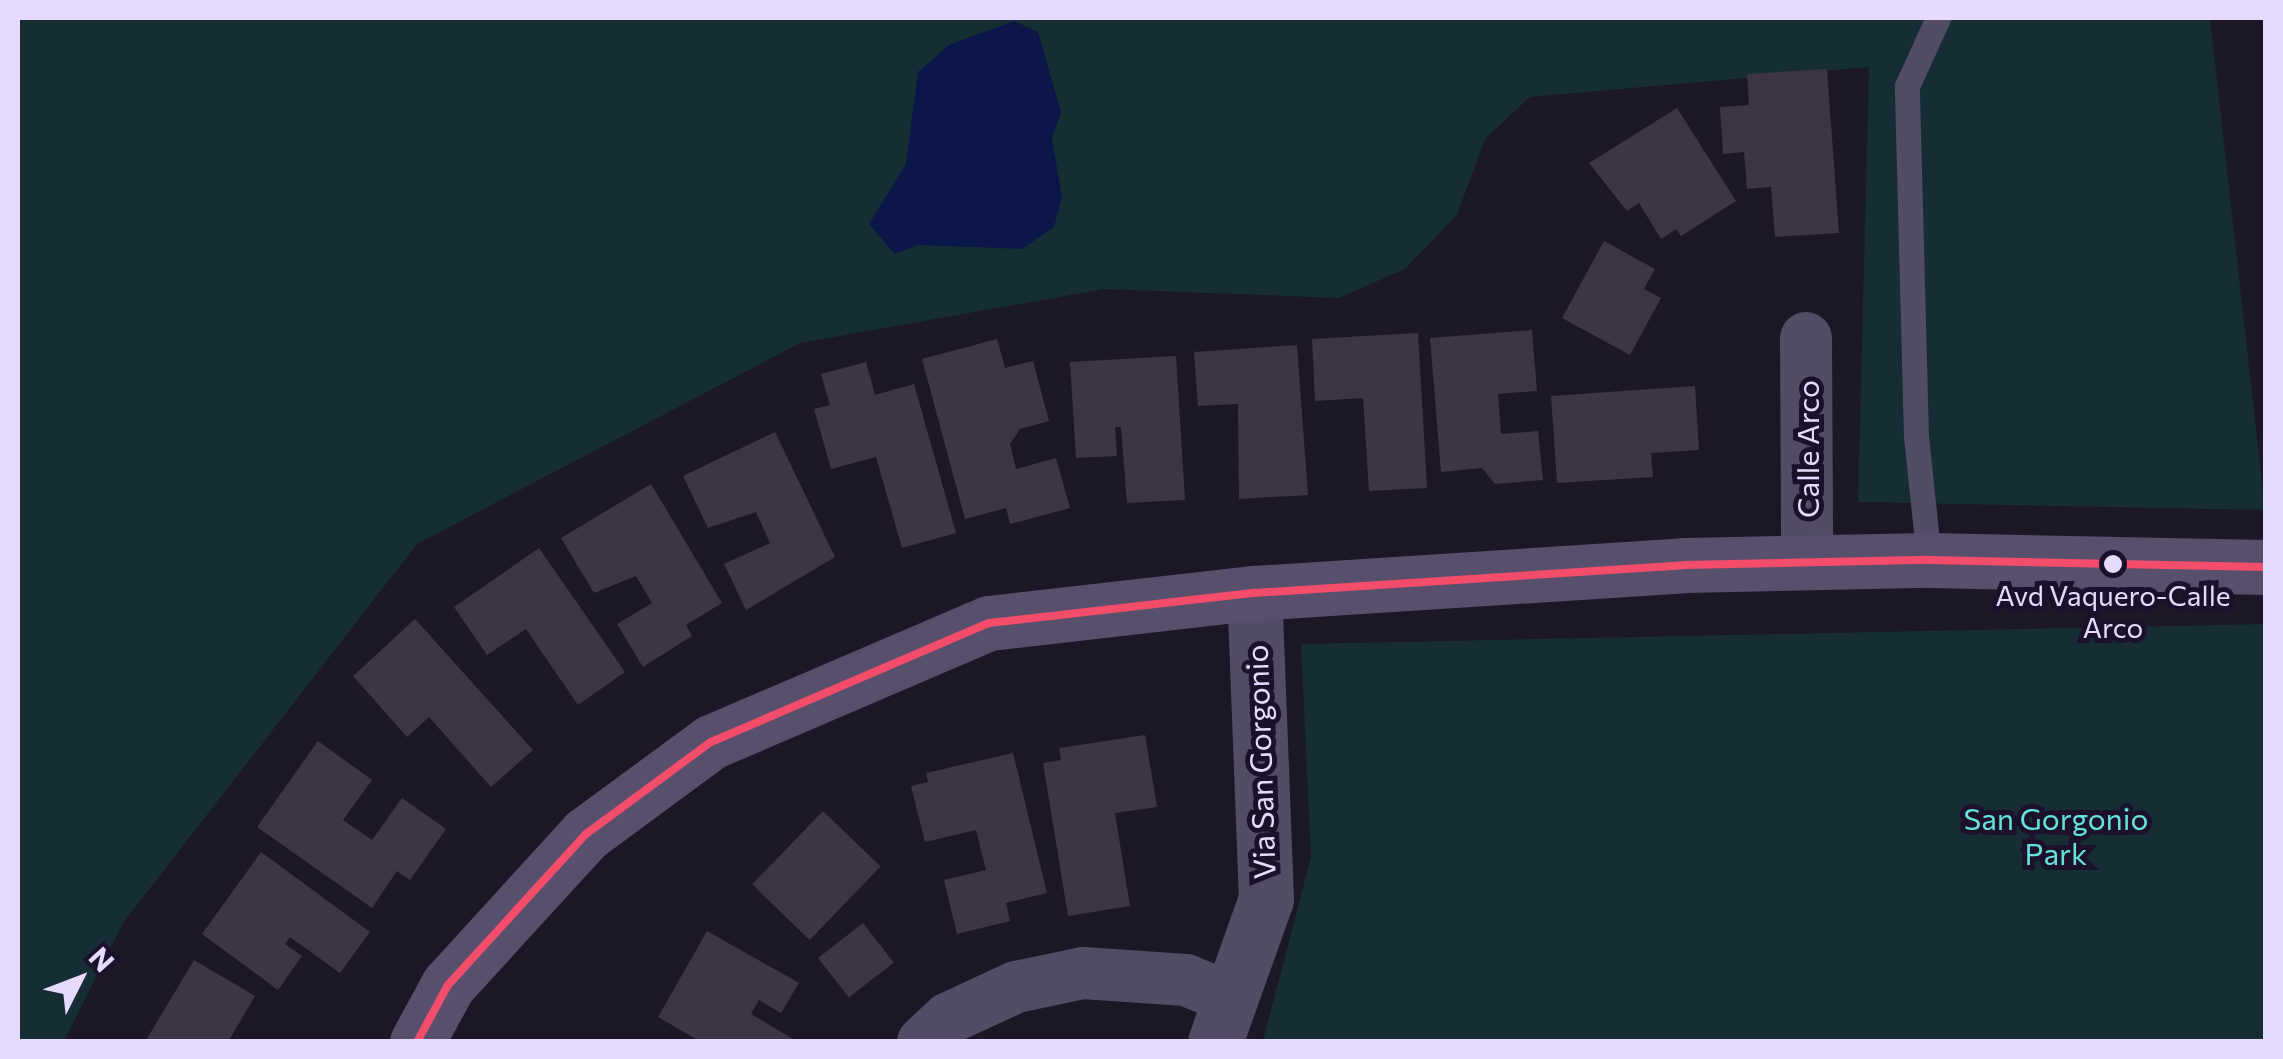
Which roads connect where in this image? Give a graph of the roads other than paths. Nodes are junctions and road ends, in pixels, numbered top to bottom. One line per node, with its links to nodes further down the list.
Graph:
1 (1938, 18): 3 (lane)
2 (1806, 338): 4 (street, Calle Arco)
3 (1930, 560): 4 (main road); 5 (main road)
4 (1807, 561): 6 (main road)
5 (2266, 567)
6 (1254, 593): 7 (street, Via San Gorgonio); 8 (main road)
7 (1223, 1021): 9 (street)
8 (417, 1042)
9 (923, 1042)

